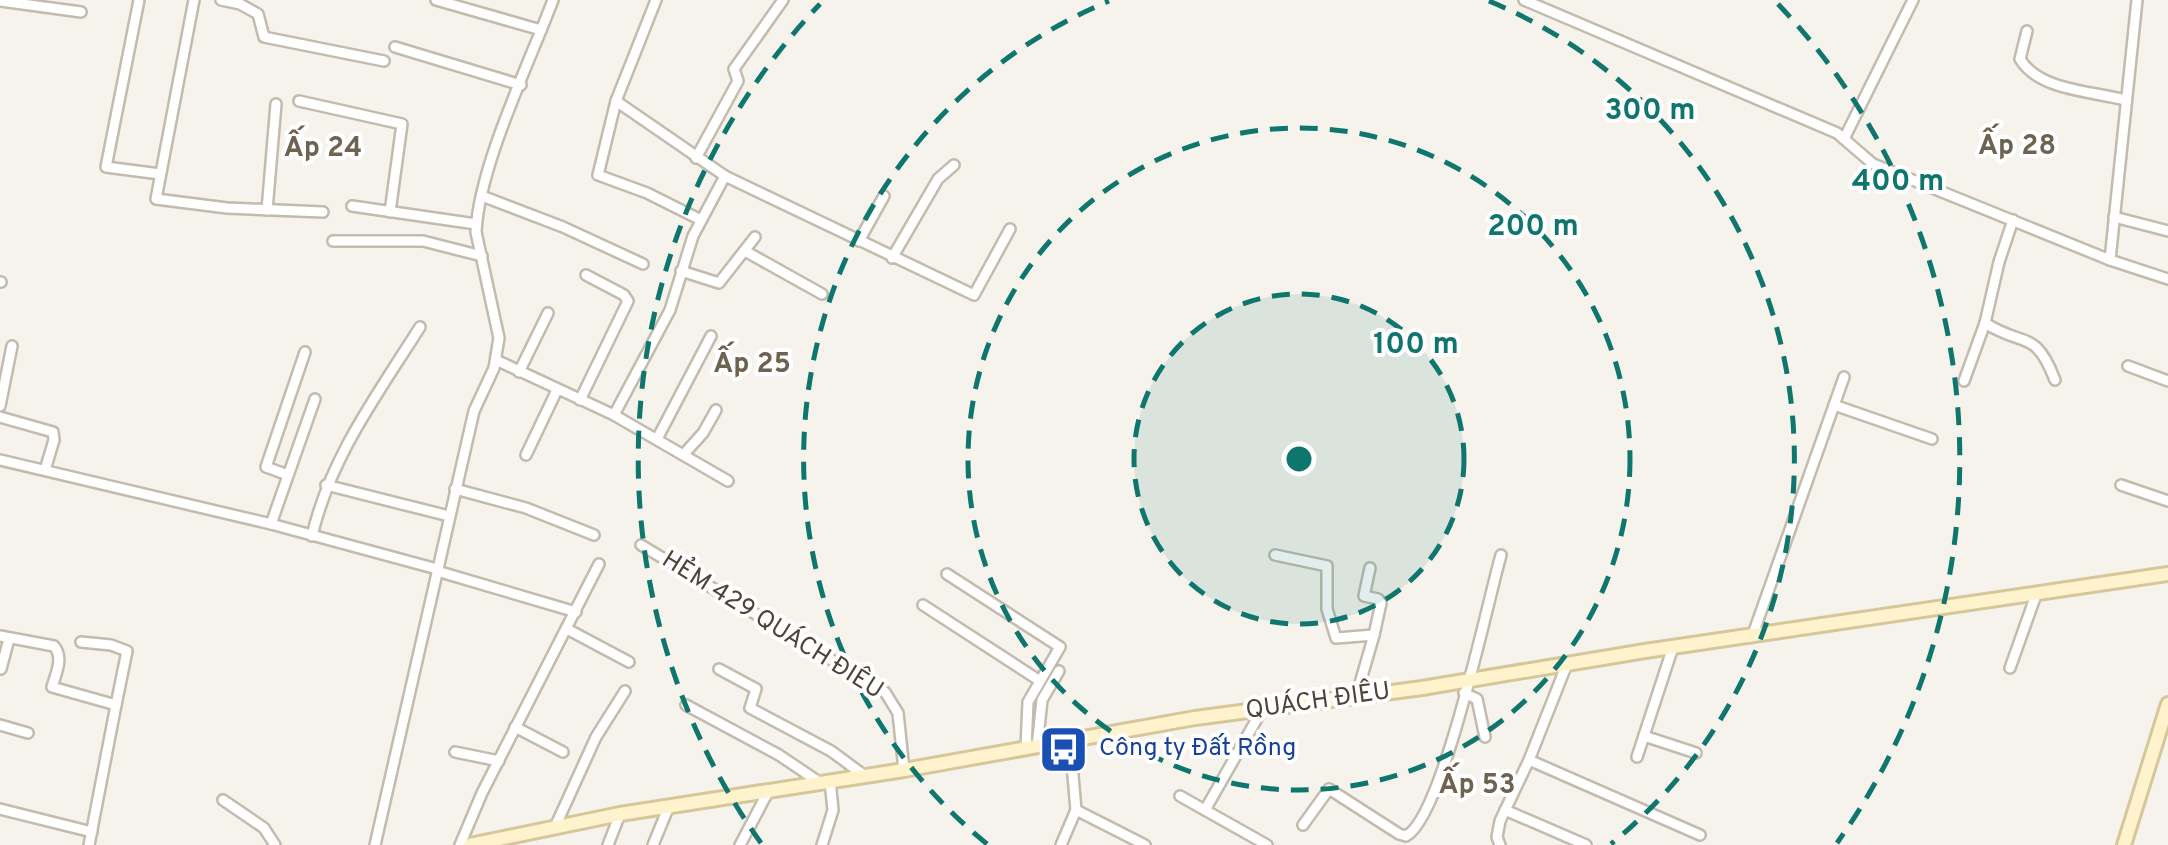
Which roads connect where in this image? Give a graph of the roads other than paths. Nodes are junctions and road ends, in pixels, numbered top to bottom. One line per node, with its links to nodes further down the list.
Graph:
1 (139, 0): 25 (street)
2 (194, 0): 25 (street)
3 (222, 0): 16 (street)
4 (436, 0): 13 (street)
5 (553, 0): 13 (street)
6 (656, 0): 20 (street)
7 (784, 0): 23 (street)
8 (1524, 0): 22 (street)
9 (1913, 0): 22 (street)
10 (2137, 0): 18 (street)
11 (7, 1): 12 (street)
12 (82, 12)
13 (541, 30): 17 (street)
14 (2028, 31): 18 (street)
15 (394, 47): 17 (street)
16 (384, 61)
17 (520, 85): 27 (street)
18 (2125, 100): 33 (street)
19 (299, 101): 32 (street)
20 (616, 101): 23 (street); 34 (street)
21 (276, 104): 30 (street)
22 (1844, 139): 35 (street)
23 (696, 158): 26 (street)
24 (954, 166): 44 (street)
25 (160, 174): 30 (street)
26 (725, 176): 34 (street); 41 (street)
27 (482, 196): 36 (street); 46 (street)
28 (884, 196): 41 (street)
29 (352, 206): 32 (street)
30 (267, 210): 31 (street)
31 (322, 212)
32 (390, 212): 36 (street)
33 (2114, 217): 38 (street); 45 (street)
34 (701, 220): 47 (street)
35 (2013, 220): 45 (street); 52 (street)
36 (476, 224): 43 (street)
37 (1010, 229): 44 (street)
38 (2168, 231)
39 (755, 238): 42 (street)
40 (333, 241): 43 (street)
41 (859, 241): 44 (street)
42 (745, 251): 47 (street); 50 (street)
43 (482, 256): 57 (street)
44 (892, 258)
45 (2110, 260): 49 (street)
46 (643, 264)
47 (680, 272): 70 (street)
48 (586, 275): 66 (street)
49 (2168, 279)
50 (822, 294)
51 (548, 313): 59 (street)
52 (1985, 324): 61 (street); 63 (street)
53 (420, 327): 80 (street)
54 (712, 336): 72 (street)
55 (12, 346): 68 (street)
56 (304, 352): 78 (street)
57 (496, 360): 59 (street); 82 (street)
58 (2128, 366): 62 (street)
59 (520, 372): 64 (street)
60 (1844, 377): 67 (street)
61 (2055, 380)
62 (2168, 381)
63 (1964, 382)
64 (556, 390): 66 (street); 75 (street)
65 (315, 399): 78 (street)
66 (580, 400): 70 (street)
67 (1834, 405): 73 (street); 101 (street)
68 (0, 406)
69 (716, 410): 74 (street)
70 (614, 415): 72 (street)
71 (0, 417): 77 (street)
72 (658, 439): 74 (street)
73 (1932, 439)
74 (684, 454): 79 (street)
75 (526, 455)
76 (0, 460): 77 (street)
77 (45, 470): 85 (street)
78 (288, 476): 85 (street)
79 (728, 481)
80 (326, 485): 84 (street); 87 (street)
81 (2120, 485): 83 (street)
82 (456, 489): 84 (street); 86 (street)
83 (2168, 501)
84 (449, 516): 93 (street)
85 (271, 524): 87 (street)
86 (594, 535)
87 (312, 536): 93 (street)
88 (641, 545): 132 (street, HẺM 429 QUÁCH ĐIÊU)
89 (1275, 555): 100 (street)
90 (1500, 555): 112 (street)
91 (599, 564): 98 (street)
92 (1370, 568): 100 (street)
93 (437, 570): 98 (street); 150 (street)
94 (947, 574): 111 (street)
95 (2168, 574): 96 (main road, QUÁCH ĐIÊU)
96 (2036, 595): 101 (main road, QUÁCH ĐIÊU); 107 (street)
97 (923, 605): 111 (street)
98 (576, 612): 99 (street)
99 (566, 630): 105 (street); 120 (street)
100 (1374, 635): 114 (street)
101 (1752, 637): 104 (main road, QUÁCH ĐIÊU)
102 (4, 638): 108 (street); 117 (street)
103 (80, 642): 117 (street)
104 (1672, 648): 106 (main road, QUÁCH ĐIÊU); 122 (street)
105 (629, 662)
106 (1567, 664): 112 (main road, QUÁCH ĐIÊU); 131 (street)
107 (2010, 668)
108 (1, 669)
109 (719, 669): 133 (street)
110 (1059, 671): 125 (street)
111 (1040, 680): 125 (street)
112 (1466, 687): 114 (main road, QUÁCH ĐIÊU); 123 (street); 144 (street)
113 (624, 691): 145 (street)
114 (1356, 697): 118 (main road, QUÁCH ĐIÊU)
115 (2168, 704): 162 (main road)
116 (686, 705): 134 (street)
117 (116, 706): 146 (street)
118 (1262, 710): 124 (main road, QUÁCH ĐIÊU); 141 (street)
119 (0, 725): 121 (street)
120 (515, 727): 127 (street); 130 (street)
121 (28, 733)
122 (1644, 736): 128 (street); 129 (street)
123 (1485, 737)
124 (1070, 741): 125 (main road, QUÁCH ĐIÊU); 140 (street)
125 (1032, 747): 132 (main road, QUÁCH ĐIÊU)
126 (455, 752): 130 (street)
127 (563, 752)
128 (1696, 753)
129 (1637, 757)
130 (499, 760): 151 (street)
131 (1529, 760): 142 (street); 147 (street)
132 (904, 770): 133 (main road, QUÁCH ĐIÊU)
133 (865, 776): 134 (main road, QUÁCH ĐIÊU)
134 (825, 782): 135 (main road, QUÁCH ĐIÊU); 156 (street)
135 (769, 790): 138 (main road, QUÁCH ĐIÊU); 155 (street)
136 (1180, 796): 141 (street)
137 (223, 800): 149 (street)
138 (669, 806): 143 (main road, QUÁCH ĐIÊU); 154 (street)
139 (0, 809): 146 (street)
140 (1076, 810): 157 (street); 158 (street)
141 (1205, 810): 159 (street)
142 (1505, 810): 160 (street); 161 (street)
143 (620, 814): 145 (main road, QUÁCH ĐIÊU); 153 (street)
144 (1302, 825)
145 (555, 827): 152 (main road, QUÁCH ĐIÊU)
146 (92, 832): 148 (street)
147 (1700, 835)
148 (89, 845)
149 (275, 845)
150 (375, 845)
151 (460, 845)
152 (470, 845)
153 (608, 845)
154 (653, 845)
155 (740, 845)
156 (822, 845)
157 (1062, 845)
158 (1145, 845)
159 (1267, 845)
160 (1500, 845)
161 (1586, 845)
162 (2124, 845)

